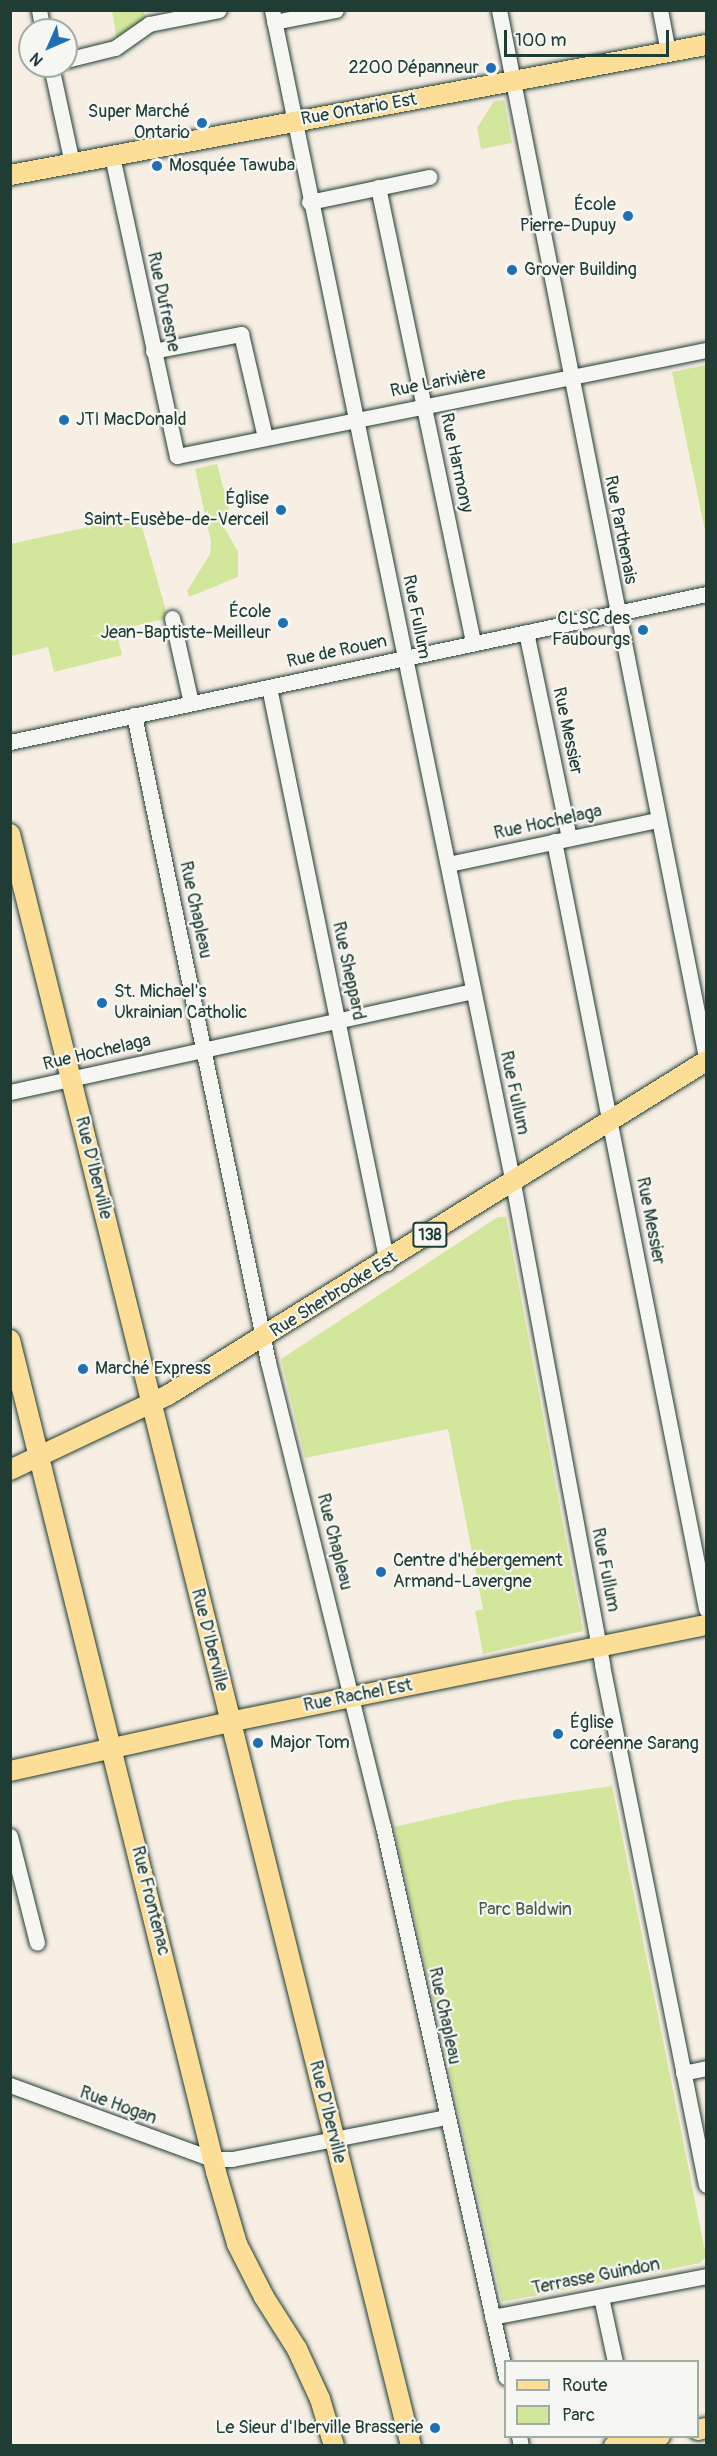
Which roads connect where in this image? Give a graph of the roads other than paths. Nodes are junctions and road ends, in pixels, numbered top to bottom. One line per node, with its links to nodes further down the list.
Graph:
1 (219, 10): 8 (street)
2 (336, 10): 5 (street)
3 (499, 10): 10 (street, Rue Parthenais)
4 (660, 10): 7 (street)
5 (273, 16): 11 (street, Rue Fullum)
6 (706, 45): 7 (main road, Rue Ontario Est)
7 (668, 52): 10 (main road, Rue Ontario Est)
8 (78, 57)
9 (54, 78): 13 (street)
10 (514, 81): 11 (main road, Rue Ontario Est); 20 (street, Rue Parthenais)
11 (294, 122): 12 (main road, Rue Ontario Est); 17 (street, Rue Fullum)
12 (112, 156): 13 (main road, Rue Ontario Est); 19 (street, Rue Dufresne)
13 (72, 163): 14 (main road, Rue Ontario Est)
14 (10, 175)
15 (429, 177): 16 (street)
16 (378, 187): 17 (street); 21 (street, Rue Harmony)
17 (309, 202): 22 (street, Rue Fullum)
18 (706, 350): 20 (street, Rue Larivière)
19 (153, 351): 23 (street); 24 (street, Rue Dufresne)
20 (571, 377): 21 (street, Rue Larivière); 26 (street, Rue Parthenais)
21 (424, 405): 22 (street, Rue Larivière); 29 (street, Rue Harmony)
22 (355, 419): 23 (street, Rue Larivière); 30 (street, Rue Fullum)
23 (265, 437): 24 (street, Rue Larivière)
24 (177, 456)
25 (706, 594): 26 (street, Rue de Rouen)
26 (616, 613): 28 (street, Rue de Rouen); 35 (street, Rue Parthenais)
27 (172, 618): 32 (street)
28 (526, 632): 29 (street, Rue de Rouen); 37 (street, Rue Messier)
29 (473, 642): 30 (street, Rue de Rouen)
30 (404, 657): 31 (street, Rue de Rouen); 39 (street, Rue Fullum)
31 (269, 687): 32 (street, Rue de Rouen); 41 (street, Rue Sheppard)
32 (191, 703): 33 (street, Rue de Rouen)
33 (134, 715): 34 (street, Rue de Rouen); 42 (street, Rue Chapleau)
34 (10, 742)
35 (657, 820): 37 (street, Rue Hochelaga); 43 (street, Rue Parthenais)
36 (10, 834): 44 (main road, Rue D'Iberville)
37 (569, 838): 38 (street, Rue Hochelaga)
38 (554, 842): 39 (street, Rue Hochelaga); 46 (street, Rue Messier)
39 (448, 864): 40 (street, Rue Fullum)
40 (473, 991): 41 (street, Rue Hochelaga); 47 (street, Rue Fullum)
41 (338, 1020): 42 (street, Rue Hochelaga); 48 (street, Rue Sheppard)
42 (204, 1048): 44 (street, Rue Hochelaga); 49 (street, Rue Chapleau)
43 (706, 1059): 46 (main road, Rue Sherbrooke Est / 138)
44 (71, 1078): 45 (street, Rue Hochelaga); 51 (main road, Rue D'Iberville)
45 (10, 1092)
46 (611, 1120): 47 (main road, Rue Sherbrooke Est / 138); 54 (street, Rue Messier)
47 (513, 1183): 48 (main road, Rue Sherbrooke Est / 138); 56 (street, Rue Fullum)
48 (387, 1263): 49 (main road, Rue Sherbrooke Est / 138)
49 (265, 1338): 51 (main road, Rue Sherbrooke Est / 138); 57 (street, Rue Chapleau)
50 (10, 1340): 52 (main road, Rue Frontenac)
51 (151, 1405): 52 (main road, Rue Sherbrooke Est / 138); 58 (main road, Rue D'Iberville)
52 (39, 1457): 53 (main road, Rue Sherbrooke Est / 138); 59 (main road, Rue Frontenac)
53 (10, 1470)
54 (706, 1609)
55 (706, 1625): 56 (main road, Rue Rachel Est)
56 (600, 1647): 57 (main road, Rue Rachel Est); 65 (street, Rue Fullum)
57 (352, 1697): 58 (main road, Rue Rachel Est); 67 (street, Rue Chapleau)
58 (229, 1722): 59 (main road, Rue Rachel Est); 68 (main road, Rue D'Iberville)
59 (112, 1748): 60 (main road, Rue Rachel Est); 69 (main road, Rue Frontenac)
60 (10, 1771)
61 (10, 1836): 62 (street)
62 (18, 1895): 63 (street)
63 (37, 1943)
64 (706, 2068): 65 (street)
65 (683, 2073): 70 (street, Rue Fullum)
66 (10, 2085): 69 (street, Rue Hogan)
67 (447, 2117): 68 (street); 73 (street, Rue Chapleau)
68 (334, 2141): 69 (street); 79 (main road, Rue D'Iberville)
69 (212, 2159): 78 (main road, Rue Frontenac)
70 (706, 2185)
71 (706, 2276): 72 (street, Terrasse Guindon)
72 (602, 2297): 73 (street, Terrasse Guindon); 74 (street)
73 (492, 2316): 75 (street, Rue Chapleau)
74 (615, 2360)
75 (504, 2368)
76 (649, 2438): 77 (main road)
77 (626, 2442)
78 (334, 2445)
79 (411, 2445)

